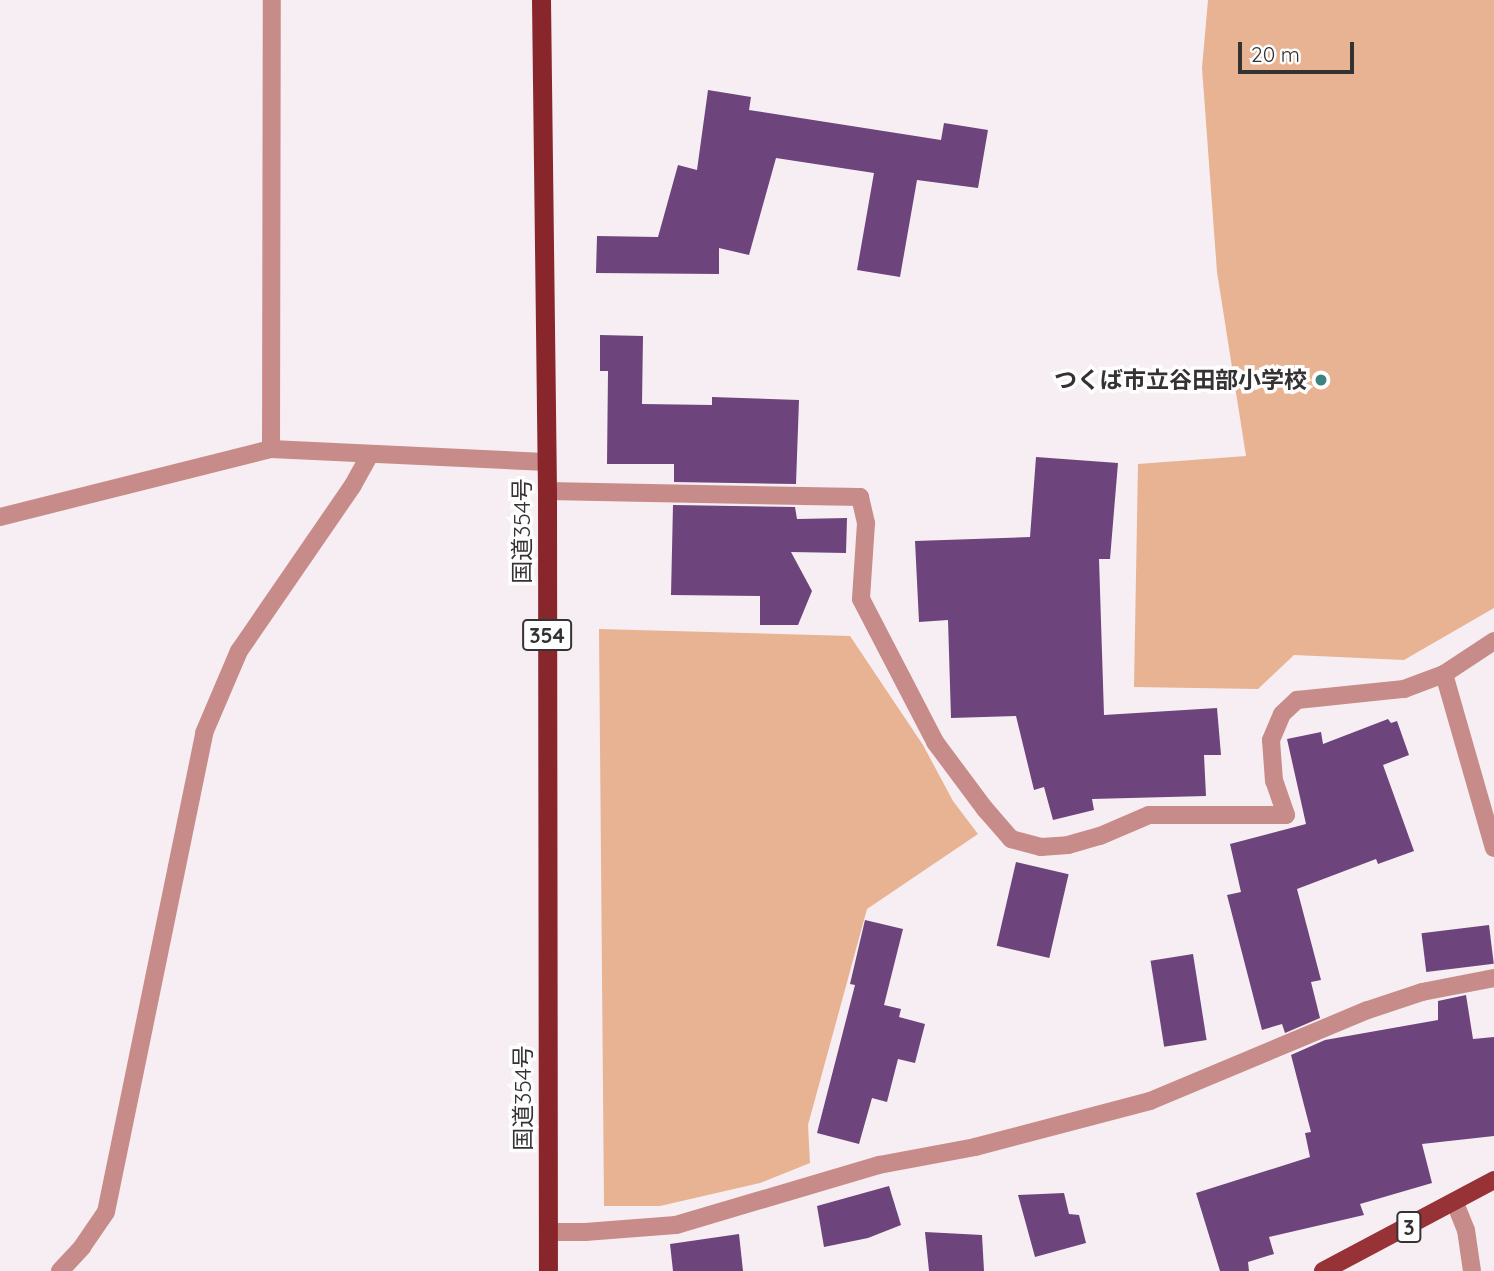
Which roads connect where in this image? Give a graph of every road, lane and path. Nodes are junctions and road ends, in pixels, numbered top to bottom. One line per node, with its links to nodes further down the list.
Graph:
1 (272, 0): 3 (street)
2 (541, 0): 5 (highway, 国道354号 / 354)
3 (271, 449): 4 (street); 7 (street)
4 (369, 456): 5 (street); 15 (street)
5 (546, 462): 6 (highway, 国道354号 / 354)
6 (547, 491): 9 (street); 14 (highway, 国道354号 / 354)
7 (0, 517)
8 (1494, 641): 9 (street)
9 (1444, 674): 10 (street)
10 (1494, 848)
11 (1494, 978): 14 (street)
12 (1494, 1180): 13 (main road, 3)
13 (1455, 1203): 17 (main road, 3); 18 (street)
14 (548, 1232): 16 (highway, 国道354号 / 354)
15 (60, 1271)
16 (548, 1271)
17 (1322, 1271)
18 (1472, 1271)

